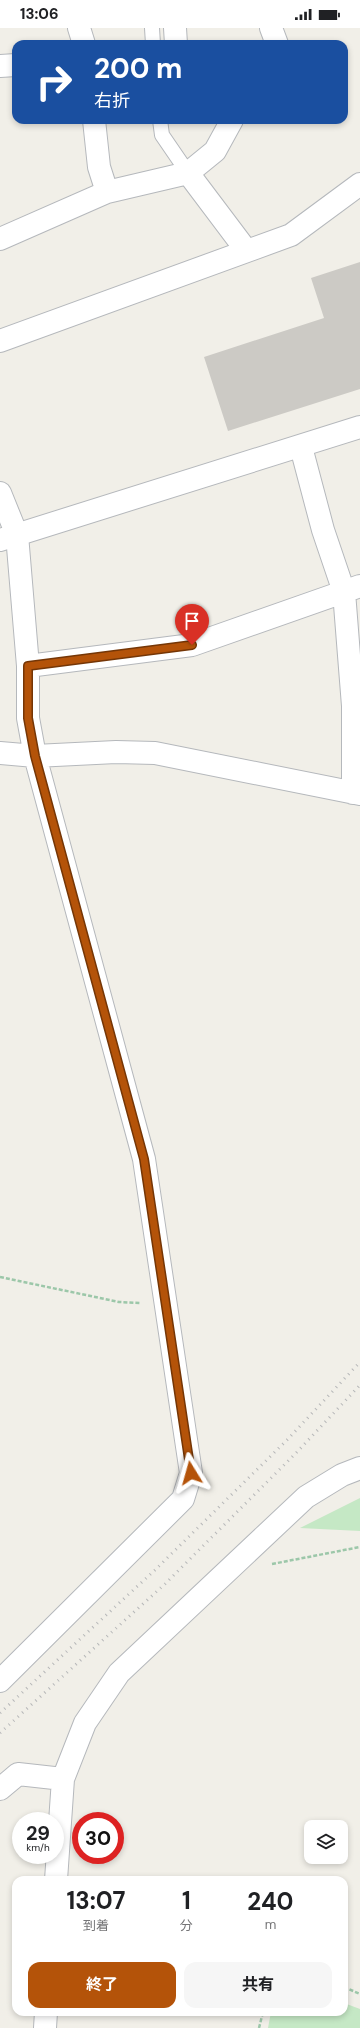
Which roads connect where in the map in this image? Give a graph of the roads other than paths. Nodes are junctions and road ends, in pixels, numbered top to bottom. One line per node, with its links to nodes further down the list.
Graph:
1 (79, 28): 5 (street)
2 (152, 28): 6 (lane)
3 (175, 28): 7 (street)
4 (271, 28): 8 (street)
5 (83, 40)
6 (153, 40)
7 (176, 40)
8 (276, 40)
9 (12, 65): 10 (street)
10 (0, 66)
11 (94, 124): 16 (street)
12 (161, 124): 14 (lane)
13 (230, 124): 14 (street)
14 (188, 173): 16 (street); 18 (street)
15 (360, 184): 18 (street)
16 (107, 192): 17 (street)
17 (0, 239)
18 (246, 250): 19 (street)
19 (0, 340)
20 (360, 427): 21 (street)
21 (301, 447): 23 (street); 24 (street)
22 (0, 493): 23 (street)
23 (8, 537): 25 (street)
24 (352, 589): 25 (street); 28 (street)
25 (28, 666): 27 (street)
26 (0, 753): 27 (street)
27 (35, 756): 28 (street); 30 (street)
28 (356, 793)
29 (360, 1468): 31 (street)
30 (0, 1680)
31 (63, 1779): 32 (street); 33 (street)
32 (0, 1790)
33 (56, 1876)
34 (46, 2016): 35 (street)
35 (45, 2028)

